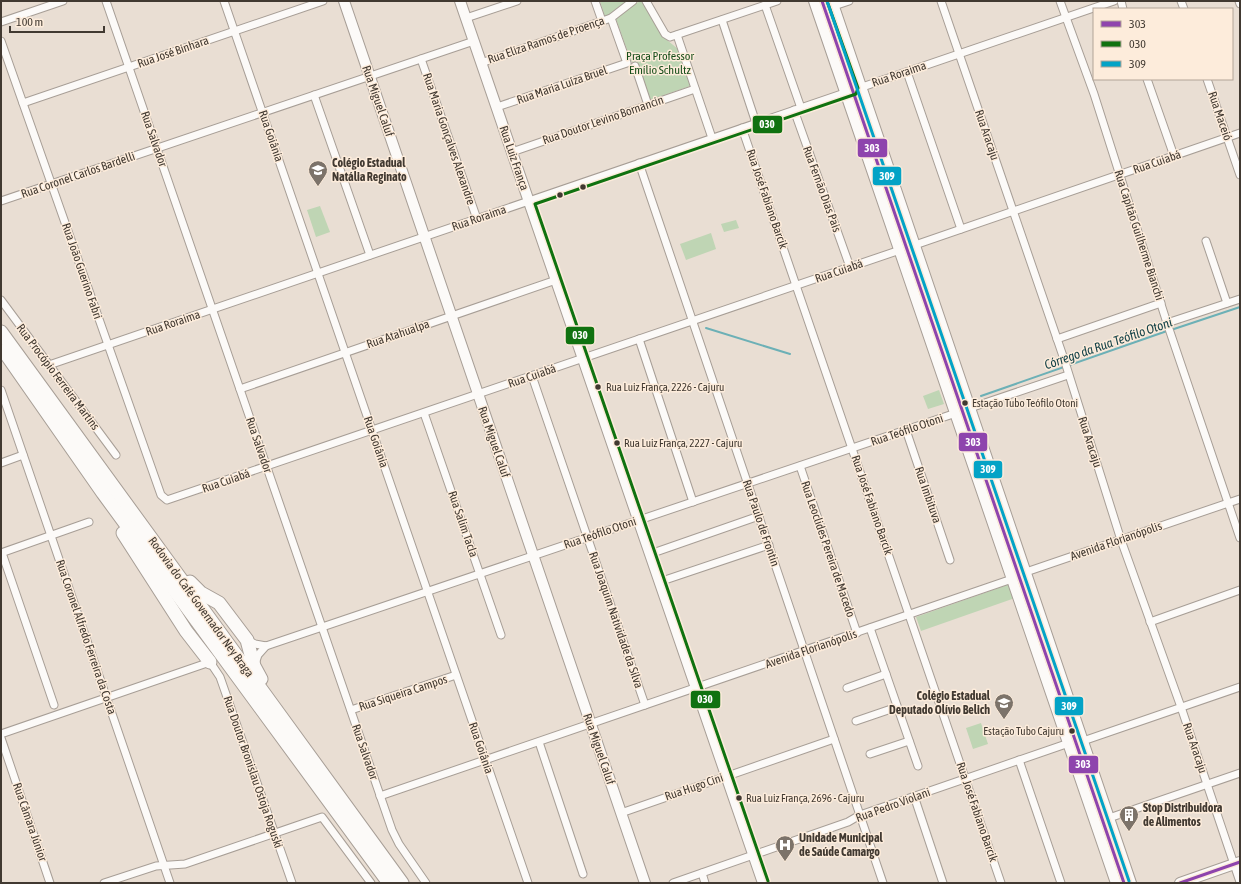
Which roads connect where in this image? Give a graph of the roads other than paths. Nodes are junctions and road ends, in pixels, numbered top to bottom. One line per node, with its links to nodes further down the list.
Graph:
1 (63, 1): 18 (street)
2 (106, 1): 36 (street, Rua Salvador)
3 (224, 1): 28 (street, Rua Goiânia)
4 (323, 1): 28 (street, Rua José Binhara)
5 (344, 1): 38 (street, Rua Miguel Caluf)
6 (460, 1): 23 (street, Rua Luiz França)
7 (517, 1): 23 (street)
8 (595, 1): 26 (street)
9 (633, 1): 24 (street, Rua Eliza Ramos de Proença)
10 (646, 1): 29 (street)
11 (777, 1): 21 (street)
12 (814, 1): 43 (street)
13 (849, 1): 19 (street)
14 (942, 1): 32 (street, Rua Aracaju)
15 (1060, 1): 22 (street, Rua Capitão Guilherme Bianchi)
16 (1114, 1): 22 (street, Rua Roraima)
17 (1239, 1): 20 (street)
18 (47, 4): 27 (street)
19 (833, 4): 41 (street)
20 (1240, 4)
21 (766, 5): 25 (street); 48 (street, Rua Fernão Dias Pais)
22 (1066, 17): 32 (street, Rua Roraima); 59 (street, Rua Capitão Guilherme Bianchi)
23 (466, 18): 31 (street, Rua Luiz França)
24 (611, 18): 26 (street, Rua Eliza Ramos de Proença); 47 (street, Rua Maria Luíza Bruel)
25 (722, 20): 29 (street); 50 (street)
26 (602, 21): 34 (street, Rua Eliza Ramos de Proença)
27 (1, 22)
28 (235, 31): 36 (street, Rua José Binhara); 49 (street, Rua Goiânia)
29 (677, 35): 42 (street)
30 (1, 41): 45 (street, Rua João Guerino Fabri)
31 (474, 41): 33 (street, Rua Coronel Carlos Bardelli); 34 (street, Rua Luiz França)
32 (959, 54): 37 (street, Rua Roraima); 64 (street, Rua Aracaju)
33 (421, 59): 38 (street, Rua Coronel Carlos Bardelli); 65 (street, Rua Maria Gonçalves Alexandre)
34 (481, 63): 47 (street, Rua Luiz França)
35 (635, 66): 46 (street)
36 (129, 67): 45 (street, Rua José Binhara); 55 (street, Rua Salvador)
37 (907, 72): 41 (street, Rua Roraima); 66 (street)
38 (369, 76): 44 (street, Rua Coronel Carlos Bardelli); 67 (street, Rua Miguel Caluf)
39 (1147, 80): 57 (street)
40 (1207, 80): 54 (street, Rua Maceió)
41 (861, 87): 43 (street, Rua Roraima); 69 (street)
42 (695, 88): 46 (street, Rua Doutor Levino Bornancin); 53 (street)
43 (846, 93): 48 (street, Rua Roraima); 70 (street)
44 (314, 95): 49 (street, Rua Coronel Carlos Bardelli); 71 (street)
45 (23, 103): 61 (street, Rua João Guerino Fabri)
46 (648, 105): 56 (street, Rua Doutor Levino Bornancin)
47 (496, 107): 56 (street, Rua Luiz França)
48 (798, 109): 50 (street, Rua Roraima); 72 (street, Rua Fernão Dias Pais)
49 (262, 112): 55 (street, Rua Coronel Carlos Bardelli); 73 (street, Rua Goiânia)
50 (756, 123): 51 (street, Rua Roraima)
51 (742, 128): 53 (street, Rua Roraima); 75 (street, Rua José Fabiano Barcik)
52 (1240, 133): 54 (street, Rua Cuiabá)
53 (712, 138): 58 (street, Rua Roraima)
54 (1227, 138): 57 (street, Rua Cuiabá); 60 (street, Rua Maceió)
55 (157, 148): 61 (street, Rua Coronel Carlos Bardelli); 80 (street, Rua Salvador)
56 (512, 152): 63 (street, Rua Luiz França)
57 (1174, 156): 59 (street, Rua Cuiabá)
58 (639, 163): 63 (street, Rua Roraima); 82 (street, Rua Paulo de Frontin)
59 (1120, 175): 64 (street, Rua Cuiabá); 79 (street, Rua Capitão Guilherme Bianchi)
60 (1240, 175)
61 (51, 184): 62 (street, Rua Coronel Carlos Bardelli); 87 (street, Rua João Guerino Fabri)
62 (1, 201)
63 (529, 201): 65 (street, Rua Roraima); 74 (street, Rua Luiz França)
64 (1013, 211): 66 (street, Rua Cuiabá); 86 (street, Rua Aracaju)
65 (477, 219): 67 (street, Rua Roraima)
66 (961, 229): 69 (street, Rua Cuiabá)
67 (424, 237): 71 (street, Rua Roraima); 81 (street, Rua Miguel Caluf)
68 (1206, 241): 78 (street)
69 (915, 245): 97 (street)
70 (900, 250): 72 (street, Rua Cuiabá); 99 (street)
71 (370, 255): 73 (street, Rua Roraima)
72 (850, 267): 75 (street, Rua Cuiabá)
73 (318, 273): 80 (street, Rua Roraima); 89 (street, Rua Goiânia)
74 (556, 280): 81 (street, Rua Atahualpa); 90 (street, Rua Luiz França)
75 (796, 285): 82 (street, Rua Cuiabá); 102 (street, Rua José Fabiano Barcik)
76 (1240, 299): 78 (street)
77 (1, 300): 91 (street, Rua Procópio Ferreira Martins)
78 (1227, 303): 83 (street)
79 (1160, 304): 83 (street, Rua Capitão Guilherme Bianchi); 86 (street)
80 (212, 309): 87 (street, Rua Roraima); 94 (street, Rua Salvador)
81 (451, 316): 89 (street, Rua Atahualpa); 96 (street, Rua Miguel Caluf)
82 (693, 321): 85 (street, Rua Cuiabá); 108 (street, Rua Paulo de Frontin)
83 (1169, 328): 113 (street, Rua Capitão Guilherme Bianchi)
84 (1, 332): 119 (highway, Rodovia do Café Governador Ney Braga)
85 (639, 339): 90 (street, Rua Cuiabá); 112 (street)
86 (1057, 339): 92 (street, Rua Aracaju)
87 (108, 345): 91 (street, Rua Roraima); 110 (street, Rua João Guerino Fabri)
88 (1, 347): 109 (highway, Rodovia do Café Governador Ney Braga)
89 (345, 353): 94 (street, Rua Atahualpa); 101 (street, Rua Goiânia)
90 (583, 358): 93 (street, Rua Cuiabá); 115 (street, Rua Luiz França)
91 (49, 365): 103 (street, Rua Procópio Ferreira Martins)
92 (1067, 373): 97 (street); 121 (street, Rua Aracaju)
93 (532, 376): 96 (street, Rua Cuiabá); 118 (street, Rua Joaquim Natividade da Silva)
94 (240, 389): 107 (street, Rua Salvador)
95 (1, 390): 104 (street, Rua Coronel Alfredo Ferreira da Costa)
96 (478, 394): 98 (street, Rua Cuiabá); 125 (street, Rua Miguel Caluf)
97 (970, 408): 127 (street)
98 (424, 413): 101 (street, Rua Cuiabá); 128 (street, Rua Salim Tacla)
99 (956, 413): 100 (street, Rua Teófilo Otoni); 129 (street)
100 (906, 430): 102 (street, Rua Teófilo Otoni); 126 (street, Rua Imbituva)
101 (372, 431): 107 (street, Rua Cuiabá); 132 (street, Rua Goiânia)
102 (852, 448): 106 (street, Rua Teófilo Otoni); 133 (street, Rua José Fabiano Barcik)
103 (116, 454)
104 (23, 455): 105 (street); 117 (street, Rua Coronel Alfredo Ferreira da Costa)
105 (1, 463)
106 (800, 466): 108 (street, Rua Teófilo Otoni); 137 (street, Rua Leoclides Pereira de Macedo)
107 (267, 467): 110 (street, Rua Cuiabá); 135 (street, Rua Salvador)
108 (748, 483): 112 (street, Rua Teófilo Otoni); 114 (street, Rua Paulo de Frontin)
109 (103, 493): 142 (highway); 191 (highway, Rodovia do Café Governador Ney Braga)
110 (164, 499)
111 (1240, 499): 113 (street, Avenida Florianópolis)
112 (693, 502): 115 (street, Rua Teófilo Otoni)
113 (1228, 503): 120 (street, Rua Capitão Guilherme Bianchi); 121 (street, Avenida Florianópolis)
114 (759, 516): 122 (street, Rua Paulo de Frontin); 124 (street)
115 (638, 520): 118 (street, Rua Teófilo Otoni); 124 (street, Rua Luiz França)
116 (89, 522): 117 (street)
117 (51, 535): 123 (street); 149 (street, Rua Coronel Alfredo Ferreira da Costa)
118 (588, 537): 125 (street, Rua Teófilo Otoni); 151 (street, Rua Joaquim Natividade da Silva)
119 (151, 538): 139 (highway); 155 (highway, Rodovia do Café Governador Ney Braga)
120 (1240, 538)
121 (1121, 540): 127 (street, Avenida Florianópolis); 134 (street, Rua Aracaju)
122 (769, 545): 130 (street); 141 (street, Rua Paulo de Frontin)
123 (1, 553): 150 (street)
124 (650, 554): 130 (street, Rua Luiz França)
125 (533, 556): 128 (street, Rua Teófilo Otoni); 157 (street, Rua Miguel Caluf)
126 (950, 560)
127 (1026, 572): 129 (street, Avenida Florianópolis); 162 (street)
128 (480, 574): 132 (street, Rua Teófilo Otoni); 138 (street, Rua Salim Tacla)
129 (1012, 580): 133 (street, Avenida Florianópolis); 164 (street)
130 (660, 582): 147 (street, Rua Luiz França)
131 (1240, 590): 134 (street)
132 (428, 591): 135 (street, Rua Teófilo Otoni); 145 (street, Rua Goiânia)
133 (909, 615): 136 (street, Avenida Florianópolis); 171 (street, Rua José Fabiano Barcik)
134 (1150, 622): 153 (street, Rua Aracaju)
135 (322, 627): 140 (street, Rua Teófilo Otoni); 154 (street, Rua Salvador)
136 (870, 628): 137 (street, Avenida Florianópolis); 144 (street)
137 (857, 633): 141 (street, Avenida Florianópolis)
138 (501, 635)
139 (247, 640): 140 (street); 143 (highway)
140 (266, 646): 143 (street)
141 (805, 651): 147 (street, Avenida Florianópolis); 160 (street, Rua Paulo de Frontin)
142 (210, 662): 149 (street); 178 (street, Rua Doutor Bronislau Ostoja Roguski)
143 (254, 666): 155 (highway)
144 (886, 674): 148 (street); 152 (street)
145 (456, 675): 154 (street, Rua Siqueira Campos); 166 (street, Rua Goiânia)
146 (1240, 687): 153 (street)
147 (696, 688): 151 (street, Avenida Florianópolis); 170 (street, Rua Luiz França)
148 (846, 688)
149 (107, 698): 158 (street); 181 (street, Rua Coronel Alfredo Ferreira da Costa)
150 (54, 705)
151 (645, 705): 157 (street, Avenida Florianópolis)
152 (897, 707): 156 (street); 161 (street)
153 (1181, 707): 162 (street); 172 (street, Rua Aracaju)
154 (351, 710): 173 (street, Rua Salvador)
155 (280, 714): 192 (highway, Rodovia do Café Governador Ney Braga)
156 (856, 721)
157 (591, 724): 163 (street, Avenida Florianópolis); 175 (street, Rua Miguel Caluf)
158 (1, 734)
159 (1, 738): 186 (street, Rua Câmara Júnior)
160 (834, 738): 170 (street, Rua Hugo Cini); 176 (street, Rua Paulo de Frontin)
161 (909, 741): 165 (street); 168 (street)
162 (1083, 741): 177 (street)
163 (539, 742): 166 (street, Avenida Florianópolis); 183 (street)
164 (1068, 743): 167 (street, Rua Pedro Violani); 203 (street)
165 (870, 754)
166 (486, 760): 173 (street, Avenida Florianópolis); 194 (street, Rua Goiânia)
167 (1019, 760): 171 (street, Rua Pedro Violani); 202 (street)
168 (918, 766)
169 (1240, 773): 172 (street)
170 (726, 776): 175 (street, Rua Hugo Cini); 179 (street, Rua Luiz França)
171 (965, 779): 174 (street, Rua Pedro Violani); 201 (street, Rua José Fabiano Barcik)
172 (1208, 784): 177 (street); 180 (street, Rua Aracaju)
173 (380, 796): 193 (street, Rua Salvador)
174 (914, 796): 176 (street, Rua Pedro Violani); 200 (street)
175 (621, 813): 195 (street, Rua Miguel Caluf)
176 (860, 815): 179 (street, Rua Pedro Violani); 199 (street, Rua Paulo de Frontin)
177 (1109, 818): 204 (street)
178 (274, 834): 181 (street); 189 (street, Rua Doutor Bronislau Ostoja Roguski); 190 (street)
179 (753, 855): 182 (street, Rua Pedro Violani); 198 (street, Rua Luiz França)
180 (1237, 863): 185 (street, Rua Aracaju); 205 (street)
181 (165, 867): 184 (street); 188 (street, Rua Coronel Alfredo Ferreira da Costa)
182 (702, 873): 196 (street, Rua Pedro Violani); 197 (street)
183 (583, 874)
184 (113, 882): 187 (street)
185 (1240, 882)
186 (50, 883)
187 (104, 883)
188 (170, 883)
189 (292, 883)
190 (371, 883)
191 (389, 883)
192 (402, 883)
193 (426, 883)
194 (528, 883)
195 (645, 883)
196 (673, 883)
197 (705, 883)
198 (763, 883)
199 (884, 883)
200 (943, 883)
201 (1001, 883)
202 (1061, 883)
203 (1116, 883)
204 (1131, 883)
205 (1180, 883)

